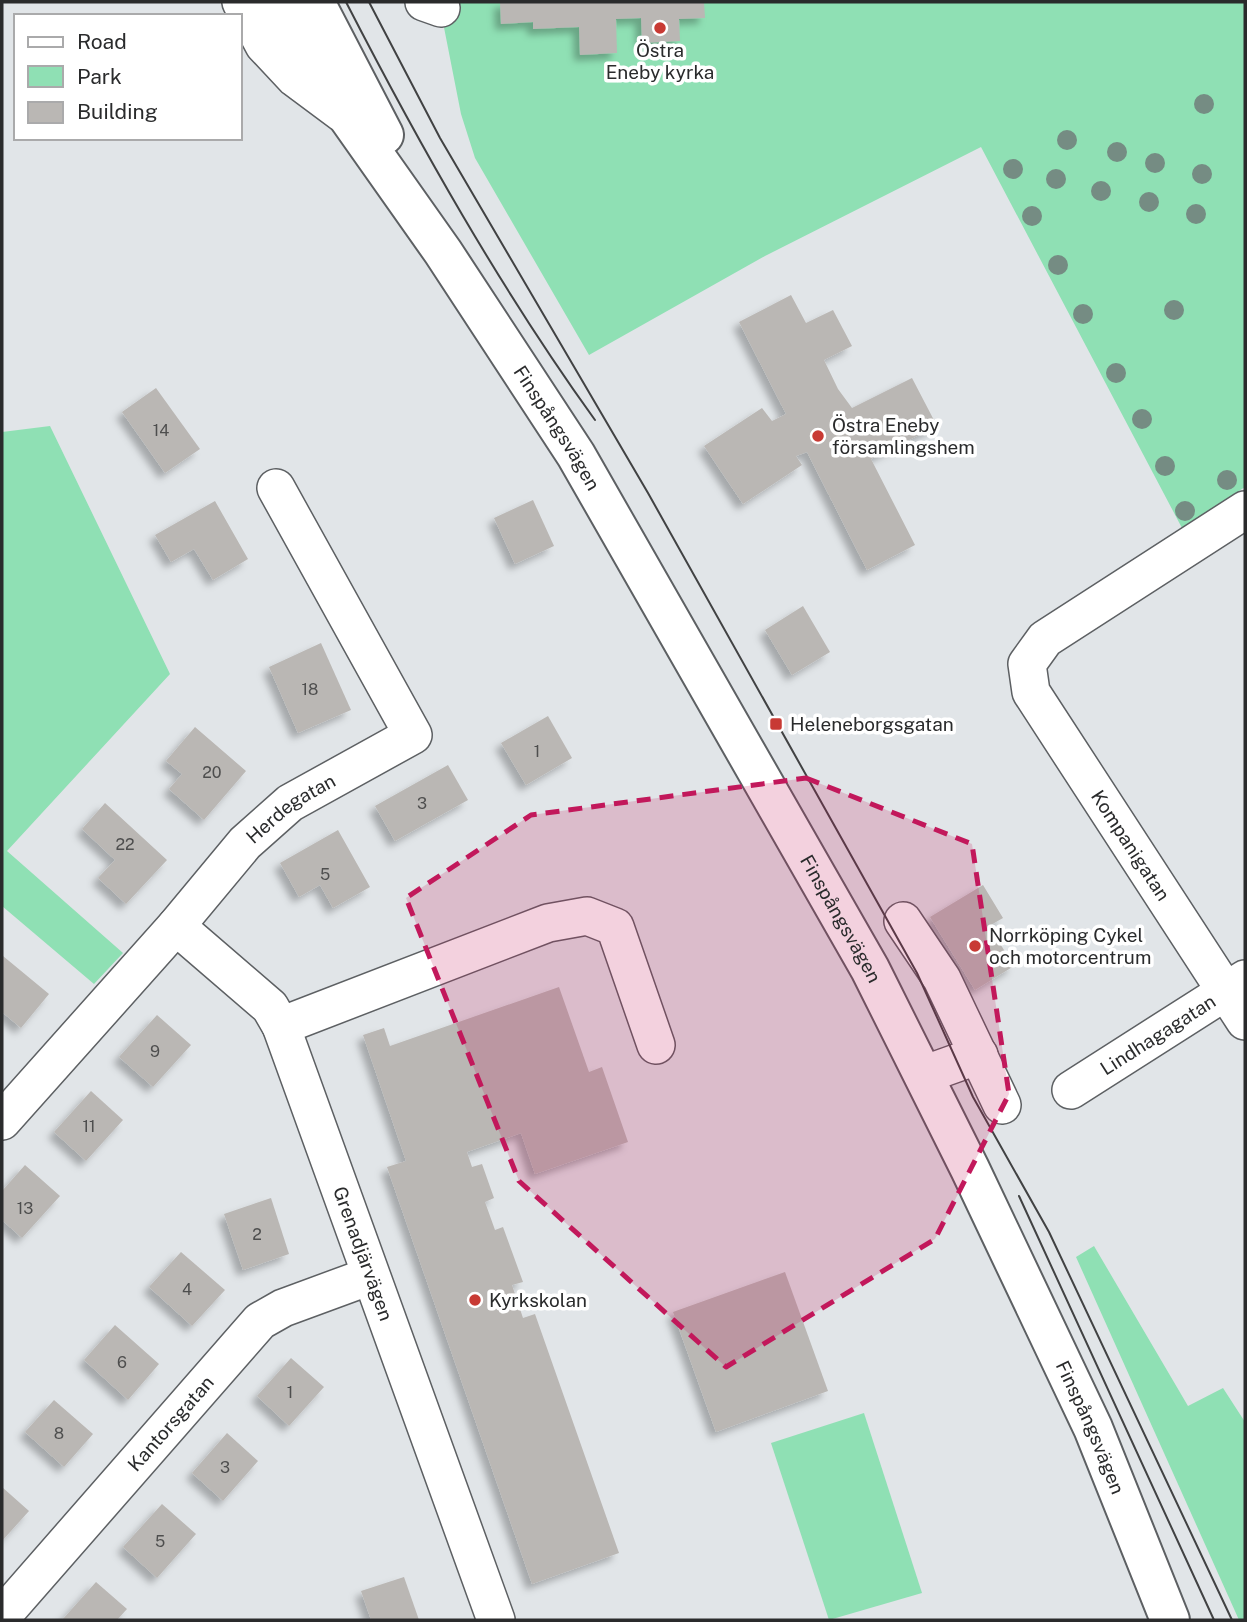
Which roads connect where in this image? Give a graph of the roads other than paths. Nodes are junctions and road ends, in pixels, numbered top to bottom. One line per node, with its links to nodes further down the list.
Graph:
1 (241, 2): 4 (street)
2 (275, 2): 4 (main road, Finspångsvägen)
3 (315, 2): 5 (main road, Finspångsvägen)
4 (347, 117): 5 (main road, Finspångsvägen)
5 (443, 252): 14 (main road, Finspångsvägen)
6 (276, 488): 9 (street, Herdegatan)
7 (1245, 510): 10 (street, Kompanigatan)
8 (903, 921): 13 (street)
9 (176, 926): 11 (street, Grenadjärvägen); 17 (street, Herdegatan)
10 (1239, 997): 15 (street, Lindhagagatan)
11 (281, 1026): 12 (street); 18 (street, Grenadjärvägen)
12 (656, 1045)
13 (979, 1055): 14 (street); 16 (street)
14 (923, 1075): 21 (main road, Finspångsvägen)
15 (1071, 1090)
16 (1002, 1105)
17 (2, 1121)
18 (370, 1276): 19 (street, Kantorsgatan); 20 (street, Grenadjärvägen)
19 (2, 1616)
20 (496, 1620)
21 (1170, 1620)

